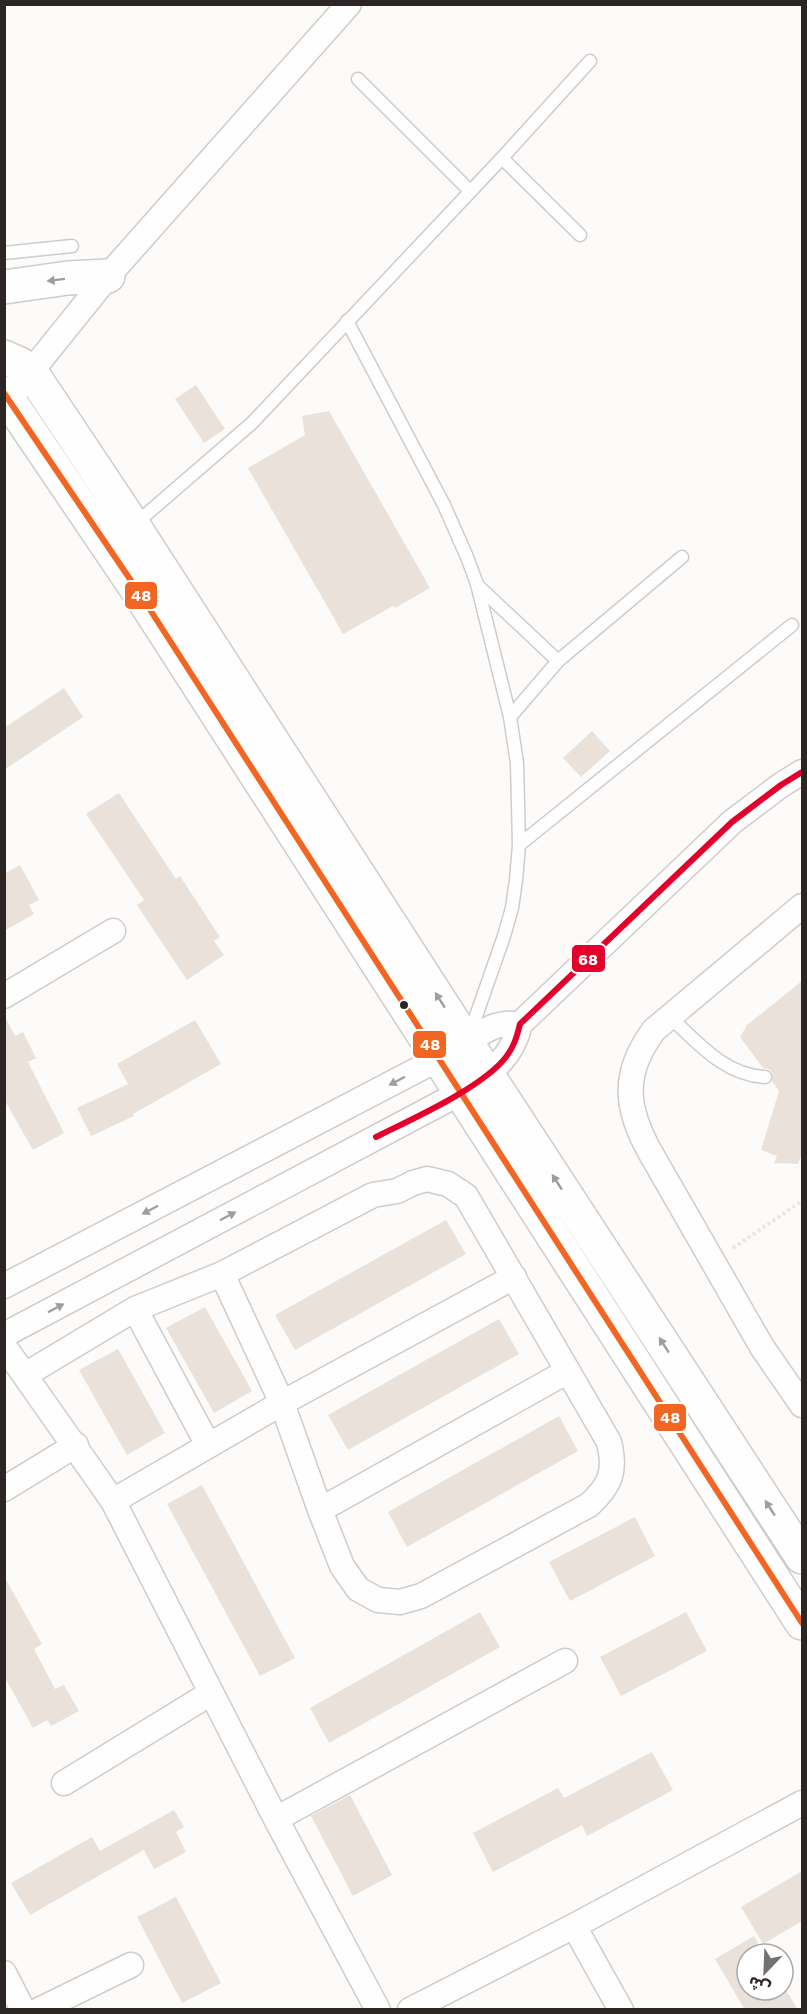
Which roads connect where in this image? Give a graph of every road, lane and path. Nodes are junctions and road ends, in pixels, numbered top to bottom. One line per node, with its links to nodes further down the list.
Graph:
1 (349, 4): 9 (street)
2 (590, 61): 4 (lane)
3 (358, 79): 5 (lane)
4 (502, 158): 5 (lane); 6 (lane)
5 (470, 191): 11 (lane)
6 (580, 235)
7 (72, 246): 8 (lane)
8 (4, 254)
9 (108, 276): 10 (main road, one-way to 10); 12 (street)
10 (4, 287)
11 (347, 321): 14 (lane); 16 (lane)
12 (18, 365): 13 (street); 14 (main road)
13 (7, 396): 28 (main road)
14 (133, 525): 27 (main road, one-way to 14)
15 (682, 557): 18 (lane)
16 (477, 584): 18 (lane); 19 (lane)
17 (792, 625): 21 (lane)
18 (558, 661): 19 (lane)
19 (510, 717): 21 (lane)
20 (802, 772): 26 (street)
21 (519, 845): 27 (lane)
22 (802, 906): 25 (street)
23 (113, 931): 24 (street)
24 (4, 996)
25 (669, 1016): 30 (lane); 33 (street)
26 (520, 1024): 27 (street); 29 (street)
27 (467, 1043): 28 (street); 29 (main road)
28 (438, 1059): 31 (main road); 36 (street, one-way to 36)
29 (487, 1074): 31 (street); 49 (main road, one-way to 29)
30 (765, 1077)
31 (460, 1093): 38 (street, one-way to 31); 50 (main road)
32 (802, 1201): 33 (path)
33 (713, 1262): 43 (street)
34 (222, 1274): 35 (street); 37 (street); 42 (street)
35 (514, 1277): 40 (street); 42 (street)
36 (4, 1286)
37 (135, 1309): 41 (street); 45 (street)
38 (4, 1335)
39 (4, 1346): 41 (street)
40 (568, 1371): 48 (street); 48 (street)
41 (25, 1375): 44 (street)
42 (282, 1403): 45 (street); 48 (street)
43 (802, 1405)
44 (76, 1445): 46 (street); 47 (street)
45 (208, 1445): 47 (street)
46 (4, 1490)
47 (113, 1501): 52 (street)
48 (320, 1510)
49 (802, 1557)
50 (802, 1623)
51 (565, 1661): 55 (street)
52 (211, 1693): 53 (street); 55 (street)
53 (63, 1783)
54 (802, 1803): 56 (street)
55 (276, 1819): 61 (street)
56 (574, 1926): 62 (street); 63 (street)
57 (131, 1965): 60 (street)
58 (4, 1974): 59 (street)
59 (23, 2010)
60 (39, 2010)
61 (378, 2010)
62 (410, 2010)
63 (621, 2010)

